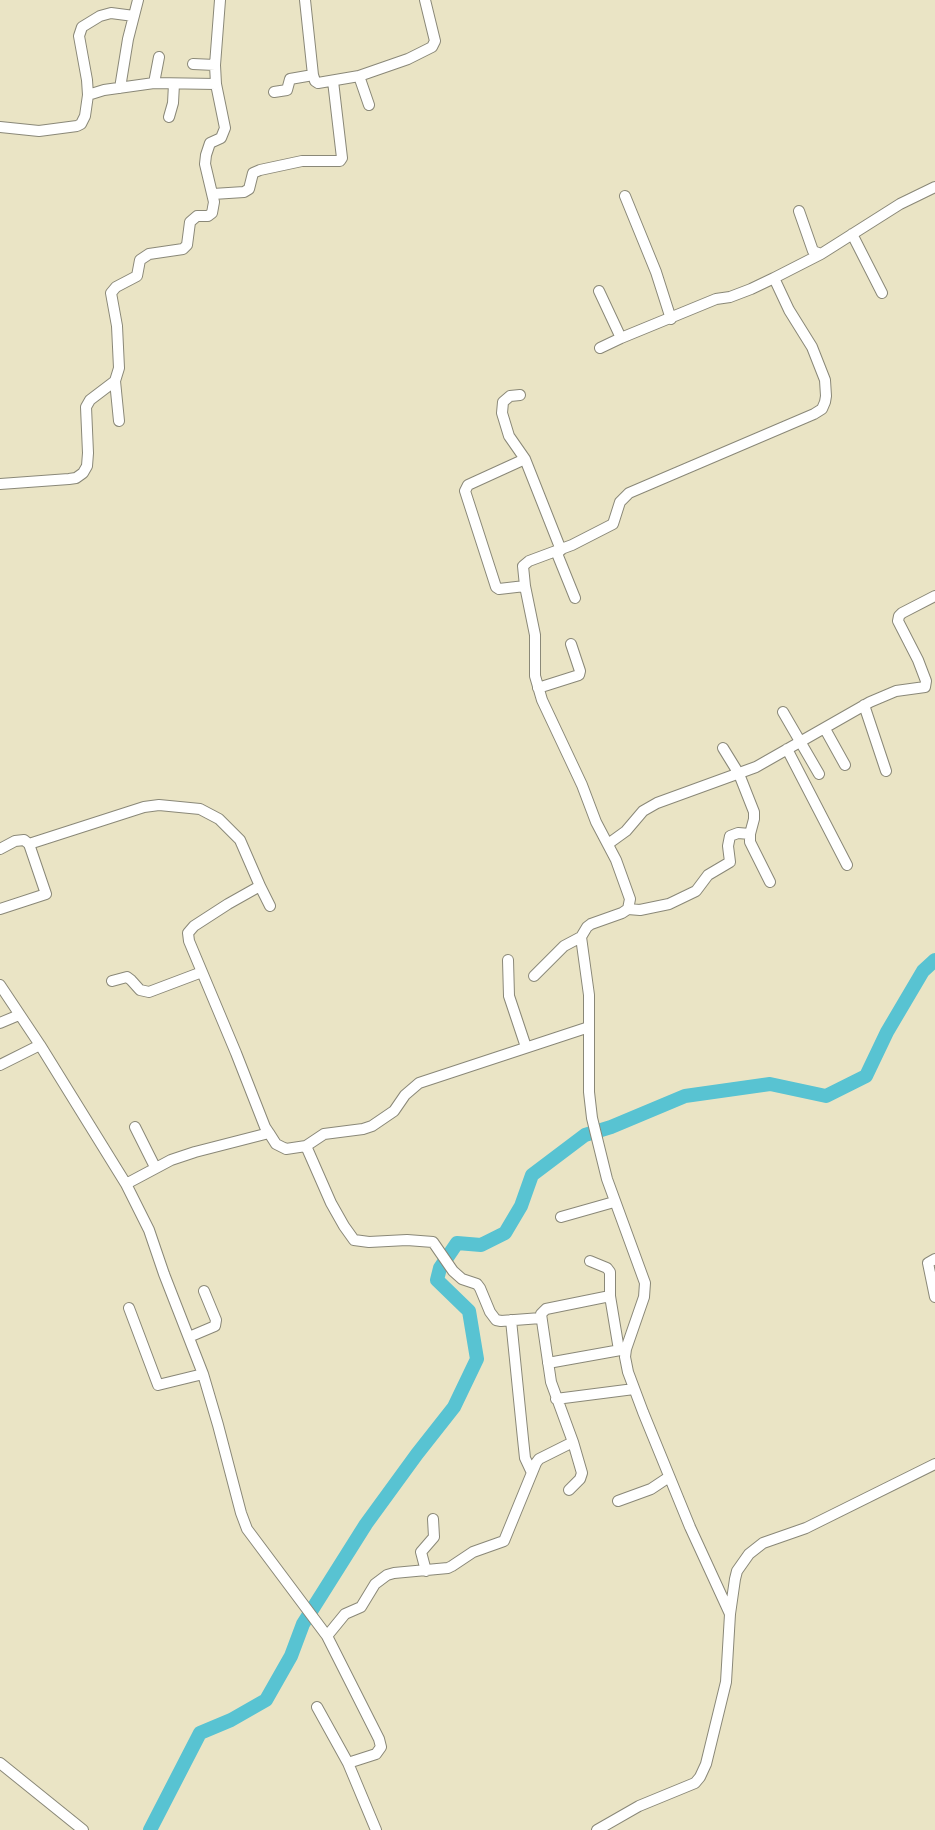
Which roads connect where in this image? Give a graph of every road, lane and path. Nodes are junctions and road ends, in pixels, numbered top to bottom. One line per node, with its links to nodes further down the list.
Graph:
1 (138, 0): 5 (street)
2 (220, 0): 8 (street)
3 (305, 0): 9 (street)
4 (425, 0): 10 (street)
5 (134, 16): 15 (street); 17 (street)
6 (159, 57): 12 (street)
7 (194, 64): 8 (street)
8 (216, 65): 14 (street)
9 (313, 75): 11 (street); 16 (street)
10 (359, 76): 11 (street); 18 (street)
11 (333, 81): 22 (street)
12 (154, 83): 13 (street); 15 (street)
13 (174, 84): 14 (street); 19 (street)
14 (216, 84): 22 (street)
15 (120, 88): 17 (street)
16 (274, 92)
17 (88, 95): 20 (street)
18 (369, 105)
19 (169, 118)
20 (0, 128)
21 (935, 187): 25 (street)
22 (213, 194): 33 (street)
23 (625, 196): 30 (street)
24 (799, 211): 26 (street)
25 (852, 234): 26 (street); 29 (street)
26 (821, 254): 27 (street)
27 (774, 278): 30 (street); 38 (street)
28 (599, 291): 31 (street)
29 (882, 293)
30 (671, 319): 31 (street)
31 (621, 338): 32 (street)
32 (600, 348)
33 (114, 381): 35 (street); 37 (street)
34 (520, 394): 36 (street)
35 (119, 421)
36 (525, 459): 38 (street); 39 (street)
37 (0, 484)
38 (558, 550): 39 (street); 41 (street)
39 (525, 586): 43 (street)
40 (935, 596): 44 (street)
41 (575, 598)
42 (570, 644): 43 (street)
43 (538, 688): 56 (street)
44 (864, 705): 46 (street); 51 (street)
45 (783, 712): 47 (street)
46 (825, 729): 47 (street); 50 (street)
47 (801, 741): 49 (street); 53 (street)
48 (723, 748): 52 (street)
49 (787, 749): 52 (street); 58 (street)
50 (845, 764)
51 (886, 771)
52 (738, 774): 54 (street); 56 (street)
53 (819, 774)
54 (750, 834): 59 (street); 63 (street)
55 (29, 844): 57 (street); 60 (street); 62 (street)
56 (608, 844): 63 (street)
57 (0, 849)
58 (847, 865)
59 (770, 882)
60 (260, 886): 61 (street); 66 (street)
61 (270, 906)
62 (0, 908)
63 (628, 909): 64 (street)
64 (581, 937): 67 (street); 72 (street)
65 (508, 960): 74 (street)
66 (202, 972): 68 (street); 77 (street)
67 (534, 976)
68 (112, 981)
69 (0, 985): 70 (street)
70 (19, 1014): 71 (street); 73 (street)
71 (0, 1023)
72 (589, 1027): 74 (street); 81 (street)
73 (40, 1045): 75 (street); 80 (street)
74 (526, 1047): 78 (street)
75 (0, 1064)
76 (135, 1127): 79 (street)
77 (269, 1133): 78 (street); 79 (street)
78 (306, 1146): 90 (street)
79 (155, 1167): 80 (street)
80 (126, 1184): 91 (street)
81 (614, 1202): 82 (street); 92 (street)
82 (562, 1217)
83 (935, 1260): 87 (street)
84 (590, 1261): 86 (street)
85 (204, 1291): 91 (street)
86 (610, 1296): 89 (street); 92 (street)
87 (935, 1297)
88 (130, 1308): 94 (street)
89 (541, 1318): 90 (street); 93 (street)
90 (511, 1320): 99 (street)
91 (189, 1338): 94 (street)
92 (622, 1349): 93 (street); 95 (street)
93 (548, 1363): 96 (street)
94 (203, 1374): 106 (street)
95 (634, 1389): 96 (street); 100 (street)
96 (556, 1399): 97 (street)
97 (573, 1442): 99 (street); 101 (street)
98 (935, 1464): 105 (street)
99 (532, 1473): 104 (street)
100 (669, 1477): 102 (street); 105 (street)
101 (569, 1490)
102 (618, 1501)
103 (433, 1519): 104 (street)
104 (426, 1571): 106 (street)
105 (730, 1614): 112 (street)
106 (327, 1636): 109 (street)
107 (317, 1707): 109 (street)
108 (0, 1763): 110 (street)
109 (348, 1763): 111 (street)
110 (83, 1830)
111 (376, 1830)
112 (597, 1830)

